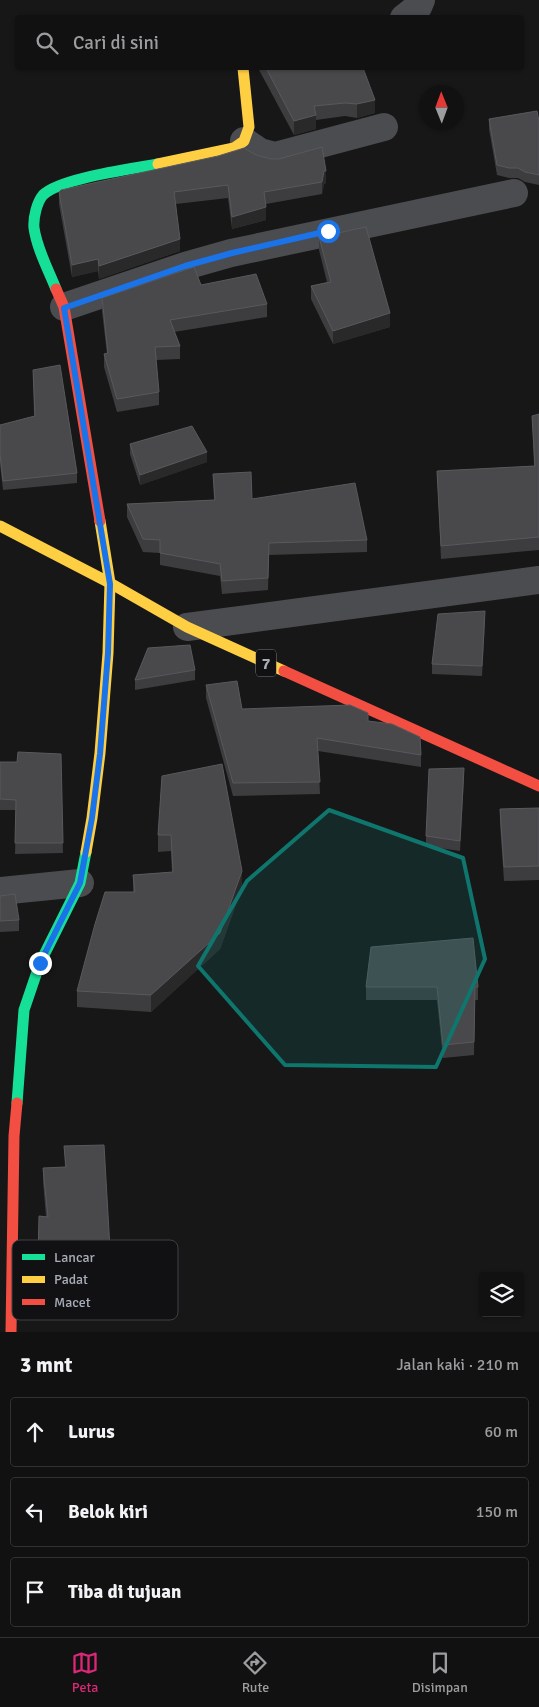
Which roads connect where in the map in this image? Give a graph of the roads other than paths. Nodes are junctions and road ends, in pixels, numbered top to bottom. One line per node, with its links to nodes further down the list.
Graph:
1 (421, 0): 2 (street)
2 (408, 15)
3 (243, 70): 5 (main road)
4 (384, 127): 5 (street)
5 (244, 141): 7 (main road)
6 (514, 193): 7 (street)
7 (64, 308): 10 (main road)
8 (0, 526): 10 (main road, 7)
9 (539, 580): 11 (street)
10 (110, 584): 11 (main road, 7); 13 (main road)
11 (187, 627): 12 (main road, 7)
12 (539, 786)
13 (80, 883): 14 (street); 15 (main road)
14 (0, 891)
15 (12, 1240)
16 (12, 1267): 17 (main road)
17 (11, 1332)

